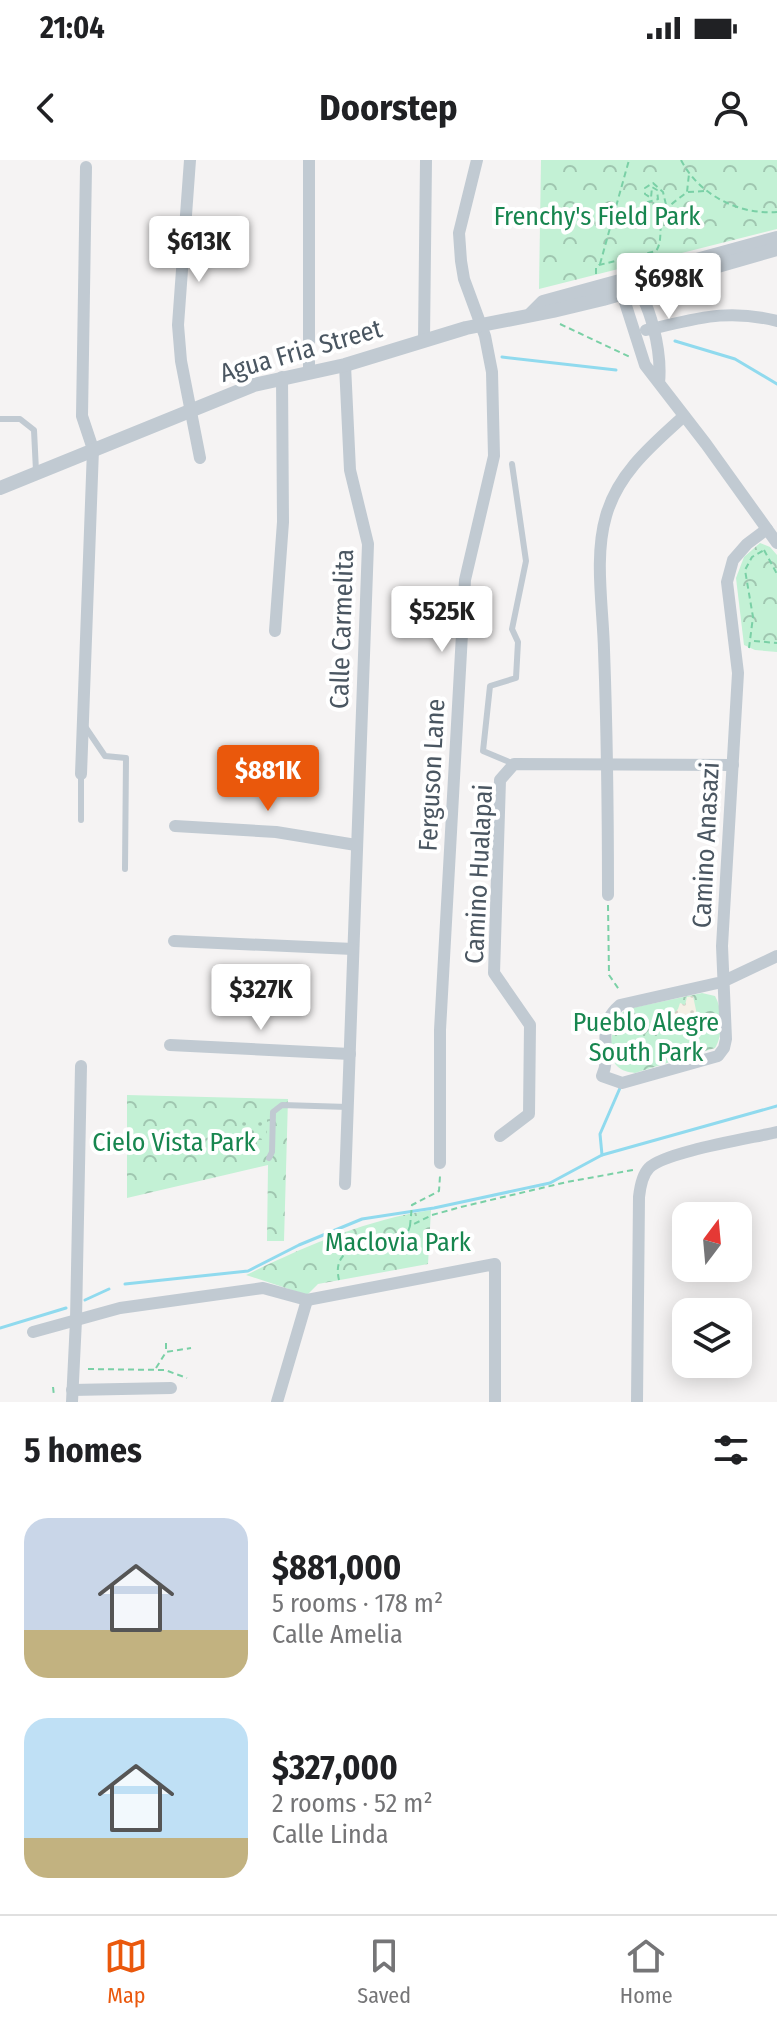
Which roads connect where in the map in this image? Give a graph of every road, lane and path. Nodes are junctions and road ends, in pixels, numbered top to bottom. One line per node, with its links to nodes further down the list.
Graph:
1 (190, 160): 31 (street)
2 (309, 160): 28 (street)
3 (426, 160): 25 (street)
4 (477, 160): 22 (street, Ferguson Lane)
5 (629, 160): 15 (path)
6 (681, 160): 8 (path)
7 (86, 167): 34 (street)
8 (689, 174): 9 (path); 10 (path)
9 (707, 191): 10 (path); 12 (path)
10 (687, 192): 11 (path)
11 (667, 209): 11 (path); 15 (path)
12 (777, 212)
13 (777, 238): 17 (street, Agua Fria Street)
14 (777, 249): 17 (street, Agua Fria Street)
15 (599, 265): 16 (path)
16 (598, 278)
17 (634, 283): 18 (street, Agua Fria Street); 19 (street, Agua Fria Street); 23 (street)
18 (622, 293): 19 (street, Agua Fria Street); 24 (street)
19 (531, 314): 22 (street, Agua Fria Street)
20 (777, 321): 23 (street)
21 (551, 323): 26 (path)
22 (481, 326): 25 (street, Agua Fria Street); 69 (street, Ferguson Lane)
23 (653, 329): 24 (street); 30 (street)
24 (635, 333): 30 (street)
25 (424, 340): 27 (street, Agua Fria Street)
26 (631, 357)
27 (345, 365): 28 (street, Agua Fria Street); 54 (street, Calle Carmelita)
28 (309, 371): 29 (street, Agua Fria Street)
29 (282, 377): 31 (street, Agua Fria Street); 43 (street)
30 (659, 383): 32 (street)
31 (192, 409): 34 (street, Agua Fria Street); 35 (street)
32 (684, 416): 39 (street); 48 (street)
33 (0, 419): 37 (lane)
34 (93, 449): 37 (street, Agua Fria Street); 47 (street)
35 (200, 458)
36 (512, 464): 49 (lane)
37 (36, 471): 38 (street, Agua Fria Street)
38 (0, 488)
39 (767, 529): 40 (street); 41 (path); 50 (street, Camino Anasazi)
40 (777, 543)
41 (764, 550): 42 (path); 44 (path)
42 (777, 574)
43 (275, 631)
44 (752, 640): 45 (path); 46 (path)
45 (777, 643)
46 (749, 648)
47 (82, 722): 51 (street); 55 (lane)
48 (608, 763): 49 (street, Camino Hualapai); 50 (street, Camino Hualapai); 56 (street)
49 (514, 764): 67 (street, Camino Hualapai)
50 (733, 765): 60 (street, Camino Anasazi)
51 (81, 774): 52 (lane)
52 (81, 820)
53 (175, 826): 54 (street)
54 (356, 845): 58 (street, Calle Carmelita)
55 (125, 869)
56 (608, 895): 61 (path)
57 (174, 941): 58 (street)
58 (353, 949): 63 (street, Calle Carmelita)
59 (777, 956): 60 (street)
60 (722, 982): 61 (street); 61 (street, Camino Anasazi)
61 (628, 1002)
62 (170, 1045): 63 (street)
63 (350, 1054): 65 (street, Calle Carmelita)
64 (81, 1066): 75 (street)
65 (348, 1107): 68 (lane); 71 (street, Calle Carmelita)
66 (777, 1132): 70 (street)
67 (500, 1136)
68 (269, 1158)
69 (440, 1163): 72 (path)
70 (650, 1167): 72 (path); 91 (street)
71 (345, 1184)
72 (410, 1226): 73 (path)
73 (342, 1293): 74 (street); 90 (street)
74 (307, 1300): 75 (street); 89 (street)
75 (76, 1320): 76 (street); 88 (street)
76 (33, 1332)
77 (166, 1343): 79 (path)
78 (191, 1348): 79 (path)
79 (166, 1352): 83 (path)
80 (135, 1364): 82 (path)
81 (82, 1369): 82 (path)
82 (135, 1370): 83 (path)
83 (156, 1370): 84 (path)
84 (187, 1378)
85 (53, 1387): 87 (path)
86 (171, 1388): 88 (street)
87 (54, 1396)
88 (72, 1396)
89 (277, 1402)
90 (495, 1402)
91 (637, 1402)

